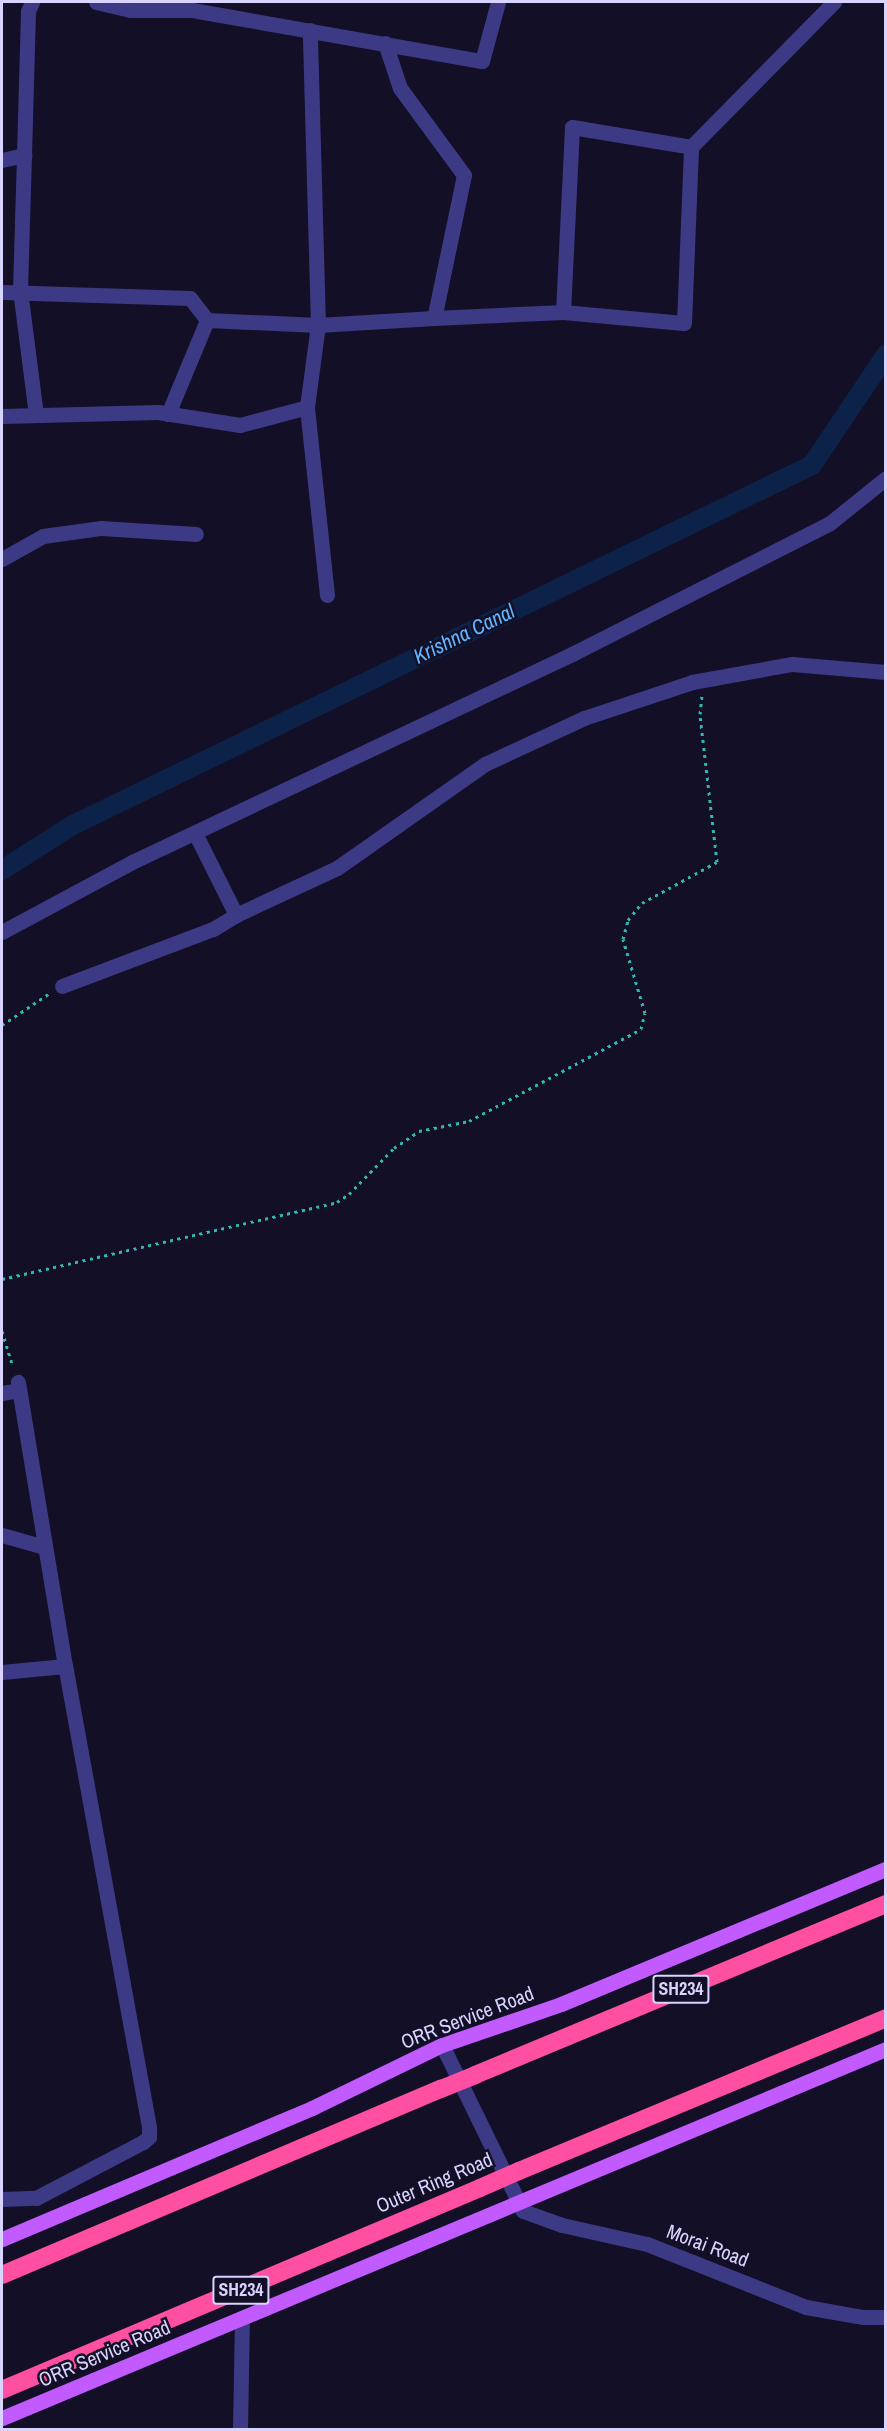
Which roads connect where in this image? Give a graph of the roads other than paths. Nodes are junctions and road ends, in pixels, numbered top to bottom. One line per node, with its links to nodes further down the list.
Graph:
1 (32, 2): 8 (street)
2 (96, 2): 5 (street)
3 (498, 2): 6 (street)
4 (834, 2): 7 (street)
5 (310, 30): 6 (street); 15 (street)
6 (385, 44): 13 (street)
7 (691, 147): 12 (street); 12 (street)
8 (24, 155): 9 (street); 10 (street)
9 (2, 160)
10 (20, 290): 11 (street); 14 (street); 18 (street)
11 (2, 292)
12 (563, 312): 13 (street)
13 (434, 318): 15 (street)
14 (207, 320): 15 (street); 17 (street)
15 (318, 324): 16 (street)
16 (307, 407): 17 (street); 23 (street)
17 (168, 414): 18 (street)
18 (36, 415): 19 (street)
19 (2, 416)
20 (885, 478): 25 (street)
21 (196, 534): 22 (street)
22 (2, 559)
23 (327, 595)
24 (885, 672): 26 (street)
25 (195, 833): 26 (street); 27 (street)
26 (236, 915): 28 (street)
27 (2, 932)
28 (62, 986)
29 (2, 1393): 31 (street)
30 (2, 1535): 31 (street)
31 (44, 1547): 32 (street)
32 (65, 1666): 33 (street); 39 (street)
33 (2, 1672)
34 (885, 1869): 37 (main road, ORR Service Road)
35 (885, 1904): 42 (highway, SH234, bridge)
36 (885, 2018): 45 (highway, Outer Ring Road / SH234, bridge)
37 (442, 2045): 40 (street); 41 (main road, ORR Service Road)
38 (885, 2049): 40 (main road, ORR Service Road)
39 (2, 2199)
40 (518, 2204): 43 (street, Morai Road); 44 (main road, ORR Service Road)
41 (2, 2239)
42 (2, 2274)
43 (885, 2317)
44 (242, 2319): 46 (main road, ORR Service Road); 47 (street)
45 (2, 2390)
46 (2, 2418)
47 (240, 2430)

